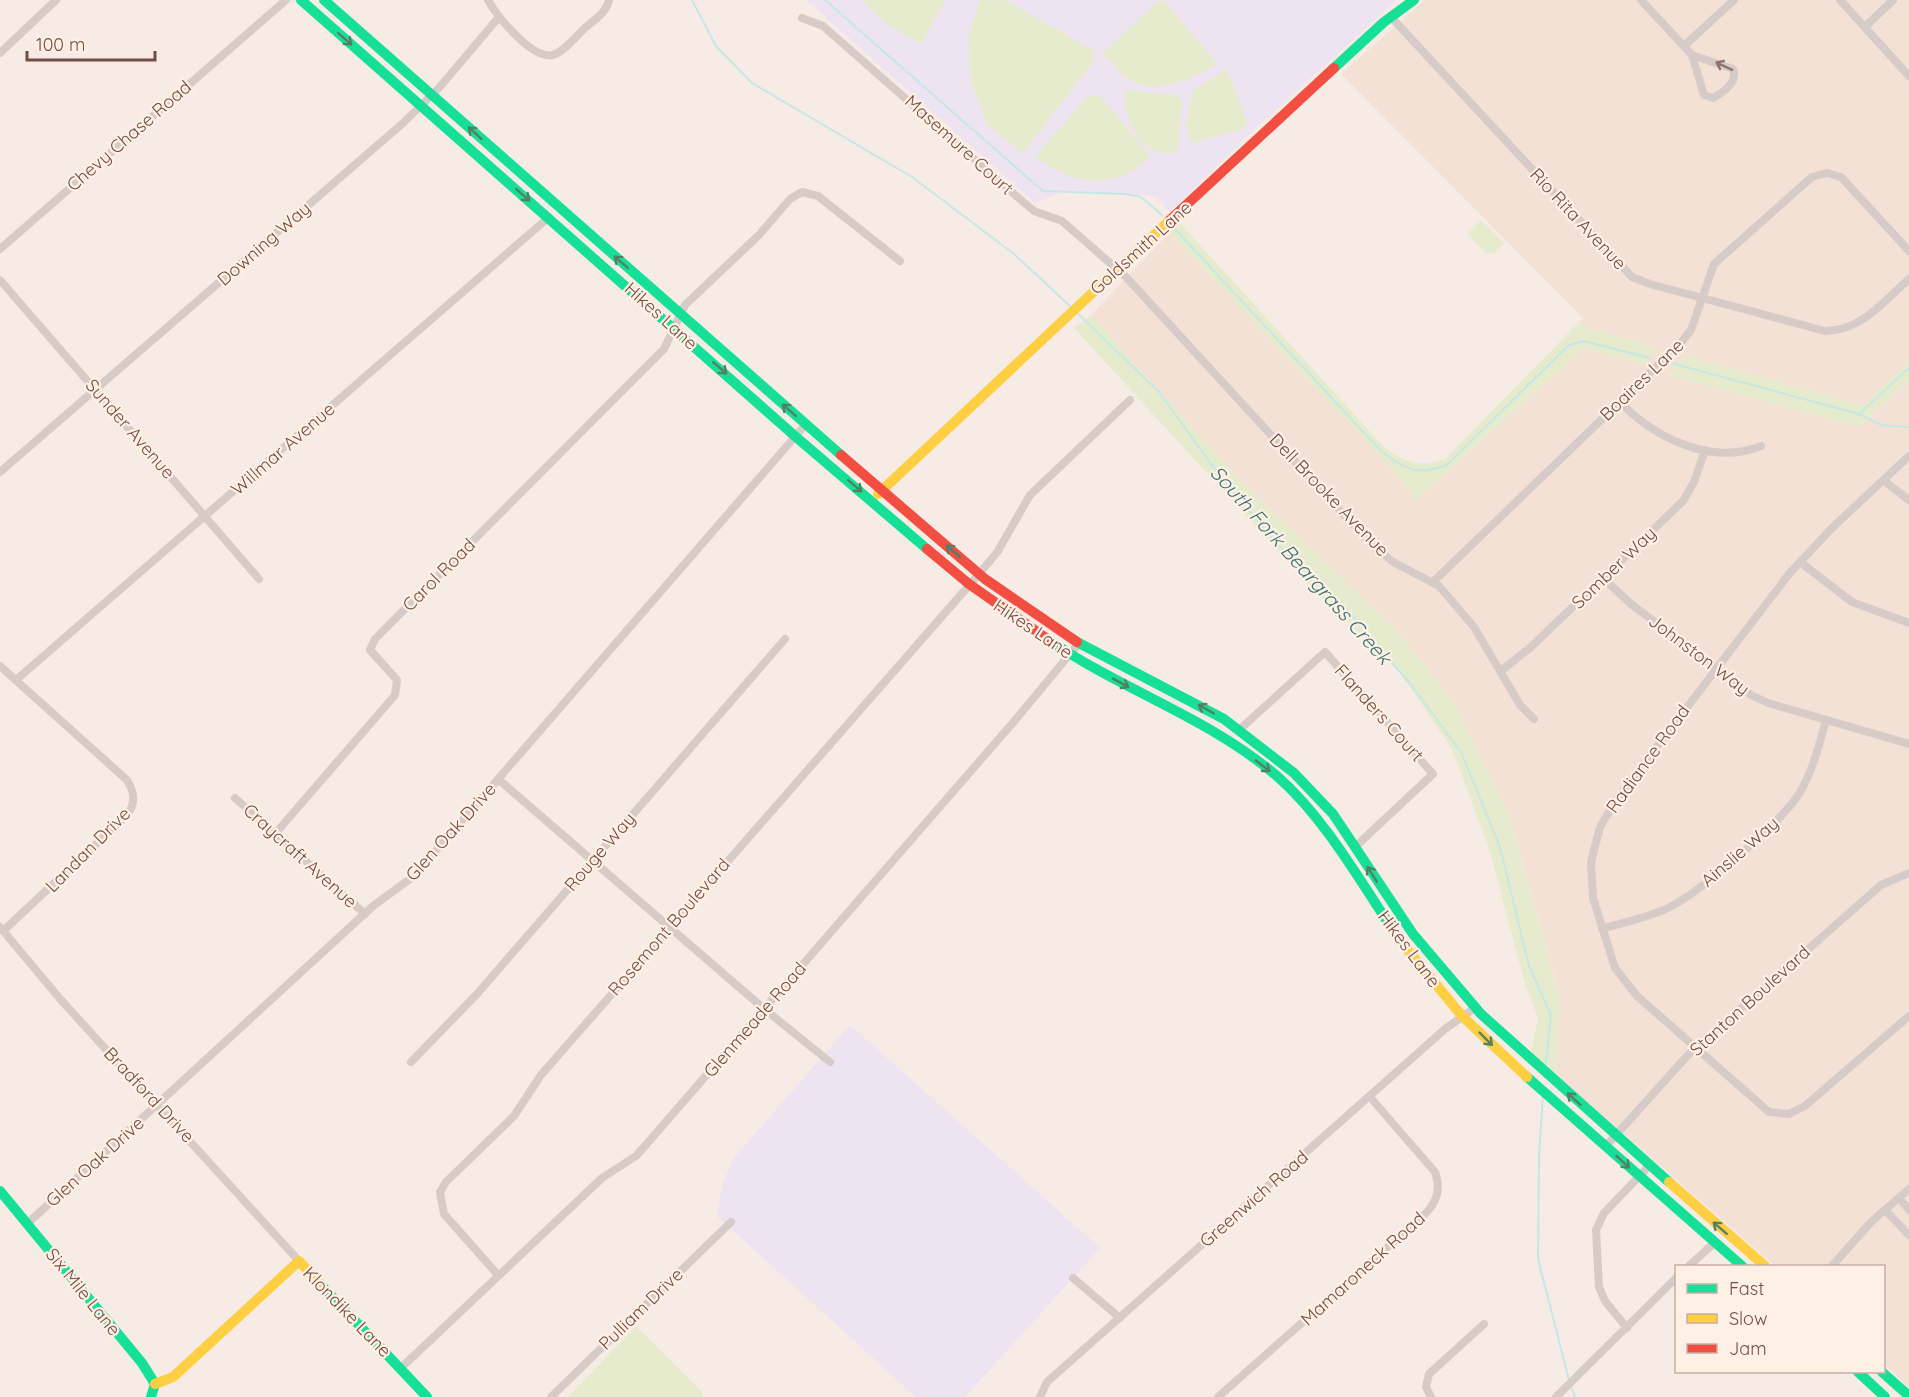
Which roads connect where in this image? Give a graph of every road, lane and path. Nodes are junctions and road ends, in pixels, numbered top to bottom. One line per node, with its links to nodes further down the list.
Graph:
1 (57, 0): 17 (street)
2 (286, 0): 23 (street, Chevy Chase Road)
3 (301, 0): 21 (main road, Hikes Lane, one-way to 21)
4 (324, 0): 20 (main road, Hikes Lane)
5 (488, 0): 12 (street)
6 (609, 0): 12 (street)
7 (1414, 0): 14 (main road, Goldsmith Lane)
8 (1641, 0): 16 (street)
9 (1734, 0): 16 (street)
10 (1840, 0): 15 (street)
11 (1893, 0): 15 (street)
12 (499, 17): 20 (street, Downing Way)
13 (802, 18): 26 (street, Masemure Court)
14 (1392, 18): 26 (main road, Goldsmith Lane); 29 (street, Rio Rita Avenue)
15 (1865, 27): 19 (street)
16 (1684, 46): 18 (street)
17 (0, 52)
18 (1692, 55): 18 (street, one-way to 18)
19 (1909, 76)
20 (433, 94): 21 (street, Downing Way); 30 (main road, Hikes Lane, one-way to 20)
21 (421, 105): 22 (main road, Hikes Lane, one-way to 22); 32 (street, Downing Way)
22 (549, 217): 31 (main road, Hikes Lane); 45 (street, Willmar Avenue)
23 (0, 249)
24 (1909, 251): 29 (street, Boaires Lane)
25 (900, 261): 30 (street)
26 (1118, 269): 42 (main road, Goldsmith Lane); 50 (street, Dell Brooke Avenue)
27 (1909, 279): 29 (street, Rio Rita Avenue)
28 (0, 280): 32 (street, Sunder Avenue)
29 (1702, 298): 34 (street, Boaires Lane)
30 (681, 314): 31 (street); 35 (main road, Hikes Lane, one-way to 30)
31 (675, 328): 36 (main road, Hikes Lane, one-way to 36); 66 (street, Carol Road)
32 (96, 389): 40 (street, Downing Way); 45 (street, Sunder Avenue)
33 (1130, 400): 47 (street, Rosemont Boulevard)
34 (1621, 402): 38 (street); 50 (street, Boaires Lane)
35 (806, 424): 36 (street, Glen Oak Drive); 42 (main road, Hikes Lane)
36 (796, 437): 43 (main road, Hikes Lane, one-way to 43); 64 (street, Glen Oak Drive)
37 (1761, 446): 38 (street)
38 (1705, 450): 49 (street, Somber Way)
39 (1909, 456): 41 (street, Radiance Road)
40 (0, 472)
41 (1884, 481): 44 (street); 46 (street, Radiance Road)
42 (882, 490): 43 (main road, Goldsmith Lane); 47 (main road, Hikes Lane, one-way to 42)
43 (872, 500): 51 (main road, Hikes Lane)
44 (1909, 500)
45 (205, 516): 48 (street, Sunder Avenue); 59 (street, Willmar Avenue)
46 (1800, 562): 52 (street); 57 (street, Radiance Road)
47 (979, 574): 51 (street, Rosemont Boulevard); 54 (main road, Hikes Lane)
48 (259, 579)
49 (1603, 579): 57 (street, Johnston Way); 58 (street, Somber Way)
50 (1433, 582): 58 (street, Dell Brooke Avenue)
51 (969, 584): 55 (main road, Hikes Lane); 71 (street, Rosemont Boulevard)
52 (1909, 623)
53 (785, 639): 68 (street, Rouge Way)
54 (1079, 643): 55 (street, Glenmeade Road); 62 (main road, Hikes Lane, one-way to 54)
55 (1070, 655): 75 (street, Glenmeade Road); 76 (main road, Hikes Lane, one-way to 76)
56 (0, 666): 59 (street, Landan Drive)
57 (1715, 669): 61 (street, Johnston Way); 73 (street, Radiance Road)
58 (1502, 670): 60 (street, Dell Brooke Avenue)
59 (16, 680): 72 (street, Landan Drive)
60 (1534, 719)
61 (1826, 720): 63 (street, Johnston Way); 73 (street, Ainslie Way)
62 (1239, 730): 67 (main road, Hikes Lane); 67 (street, Flanders Court)
63 (1909, 744)
64 (498, 779): 68 (street); 70 (street, Glen Oak Drive)
65 (235, 798): 66 (street, Craycraft Avenue)
66 (275, 834): 70 (street, Craycraft Avenue)
67 (1355, 847): 74 (main road, Hikes Lane, one-way to 67)
68 (593, 861): 71 (street); 79 (street, Rouge Way)
69 (1909, 873): 78 (street, Stanton Boulevard)
70 (365, 914): 82 (street, Glen Oak Drive)
71 (670, 927): 75 (street); 101 (street, Rosemont Boulevard)
72 (1, 929): 82 (street, Bradford Drive)
73 (1602, 929): 78 (street, Radiance Road)
74 (1476, 1007): 76 (street, Greenwich Road); 83 (main road, Hikes Lane, one-way to 74)
75 (763, 1008): 80 (street); 101 (street, Glenmeade Road)
76 (1462, 1016): 81 (street, Greenwich Road); 84 (main road, Hikes Lane, one-way to 84)
77 (1909, 1016): 78 (street, Radiance Road)
78 (1696, 1048): 83 (street, Stanton Boulevard)
79 (411, 1062)
80 (830, 1062)
81 (1370, 1097): 104 (street, Greenwich Road); 117 (street, Mamaroneck Road)
82 (159, 1105): 93 (street, Glen Oak Drive); 96 (street, Bradford Drive)
83 (1615, 1136): 84 (street, Stanton Boulevard); 85 (main road, Hikes Lane)
84 (1606, 1146): 86 (main road, Hikes Lane, one-way to 86)
85 (1649, 1166): 86 (street); 99 (main road, Hikes Lane, one-way to 85)
86 (1639, 1177): 95 (main road, Hikes Lane); 106 (street)
87 (1909, 1189): 89 (street)
88 (0, 1191): 93 (main road, Six Mile Lane)
89 (1899, 1198): 90 (street); 91 (street)
90 (1885, 1210): 94 (street); 100 (street)
91 (1909, 1210)
92 (730, 1222): 115 (street, Pulliam Drive)
93 (28, 1223): 110 (main road, Six Mile Lane)
94 (1909, 1235)
95 (1714, 1242): 97 (street); 98 (main road, Hikes Lane)
96 (299, 1261): 107 (main road, Klondike Lane); 110 (main road, Klondike Lane)
97 (1690, 1265)
98 (1741, 1265)
99 (1764, 1265)
100 (1833, 1265)
101 (498, 1275): 107 (street, Glenmeade Road)
102 (1073, 1278): 104 (street)
103 (1675, 1280): 106 (street)
104 (1120, 1318): 116 (street, Greenwich Road)
105 (1484, 1324): 118 (street)
106 (1627, 1328): 119 (street)
107 (402, 1367): 114 (main road, Klondike Lane)
108 (1860, 1373): 111 (main road)
109 (1886, 1375): 111 (main road); 112 (main road)
110 (155, 1384): 113 (main road)
111 (1877, 1395)
112 (1909, 1396)
113 (151, 1397)
114 (427, 1397)
115 (551, 1397)
116 (1040, 1397)
117 (1218, 1397)
118 (1431, 1397)
119 (1556, 1397)

